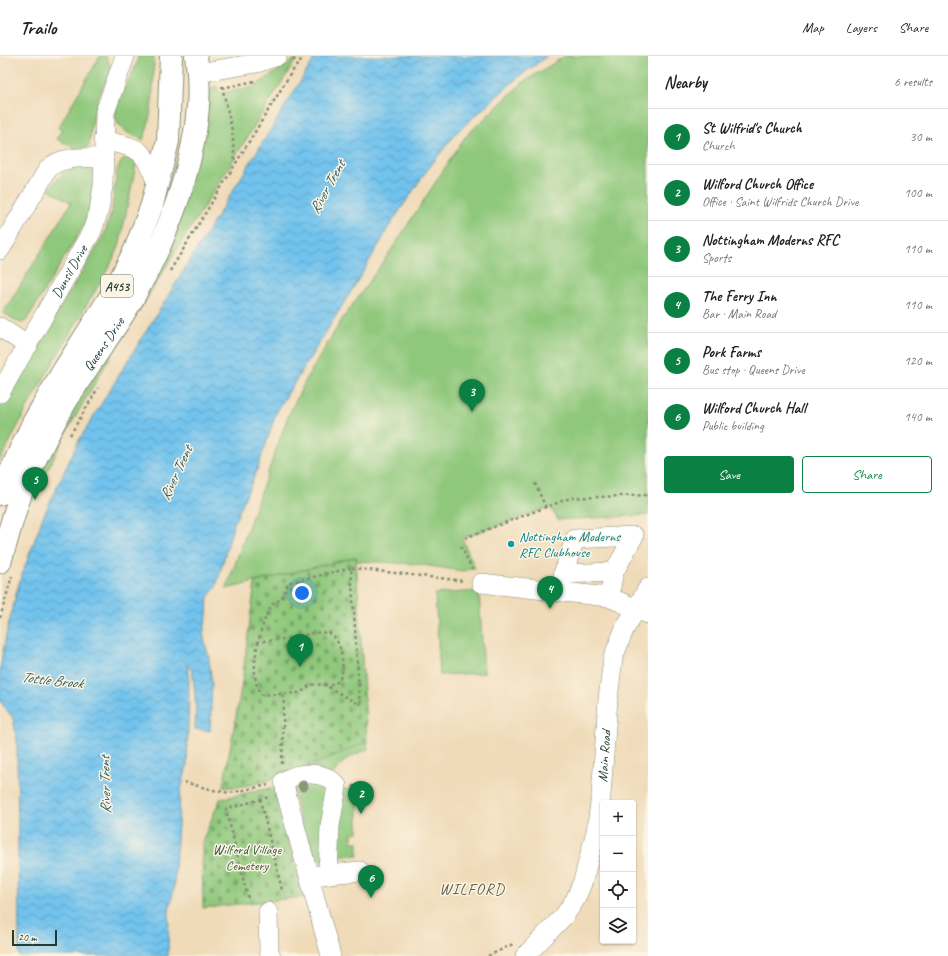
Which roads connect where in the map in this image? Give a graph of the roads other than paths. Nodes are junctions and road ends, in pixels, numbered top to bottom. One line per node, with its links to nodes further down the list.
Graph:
1 (125, 56): 6 (street, Dunsil Drive)
2 (172, 56): 5 (main road, Queens Drive / A453)
3 (277, 56): 4 (street)
4 (204, 66): 5 (main road, Queens Drive / A453); 13 (main road, Queens Drive / A453)
5 (169, 125): 7 (main road, Queens Drive / A453)
6 (104, 149): 7 (street); 8 (street); 10 (street, Dunsil Drive)
7 (158, 186): 12 (main road, Queens Drive / A453)
8 (0, 250)
9 (0, 327): 10 (street)
10 (28, 346): 11 (street, Dunsil Drive)
11 (0, 392)
12 (0, 494)
13 (6, 568)
14 (614, 572): 17 (street)
15 (482, 583): 17 (street)
16 (648, 588): 18 (street, Main Road)
17 (609, 597): 18 (street)
18 (641, 612): 25 (street, Main Road)
19 (360, 871): 20 (street)
20 (328, 874): 21 (street); 21 (street)
21 (309, 877): 24 (street)
22 (268, 912): 23 (street)
23 (271, 956)
24 (330, 956)
25 (525, 956)

